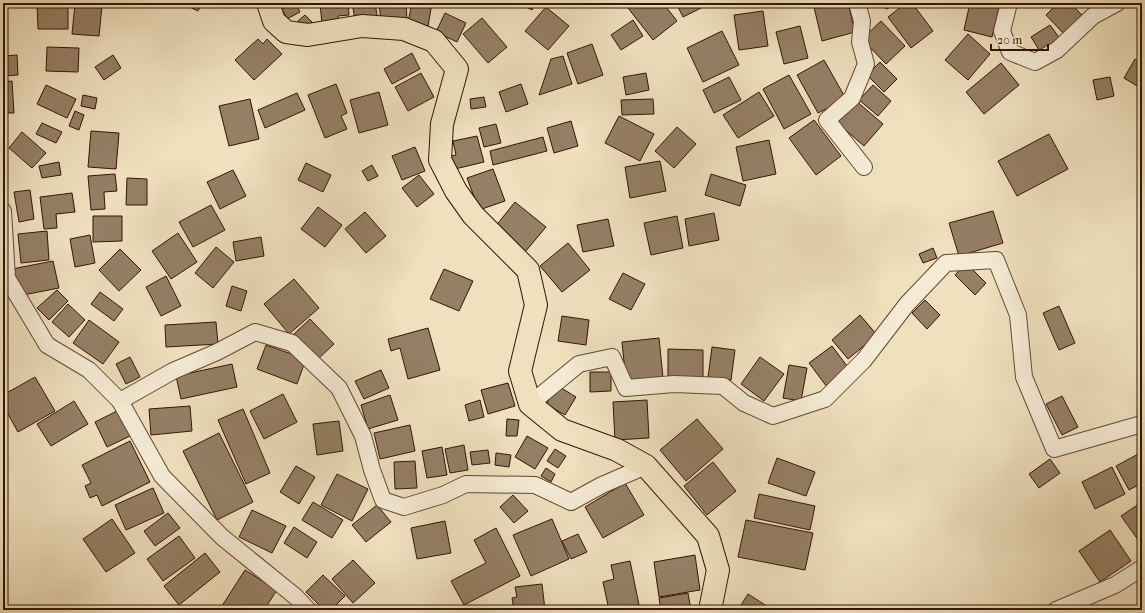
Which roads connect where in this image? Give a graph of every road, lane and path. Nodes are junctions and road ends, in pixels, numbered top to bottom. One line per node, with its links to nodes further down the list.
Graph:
1 (268, 3): 8 (main road)
2 (857, 3): 5 (street)
3 (1009, 3): 4 (street)
4 (1117, 3)
5 (864, 167)
6 (3, 211): 7 (street)
7 (120, 401): 10 (street); 12 (street)
8 (530, 404): 9 (street); 10 (main road)
9 (1142, 424)
10 (646, 466): 13 (main road)
11 (1142, 568): 14 (street)
12 (308, 610)
13 (710, 610)
14 (1056, 610)

